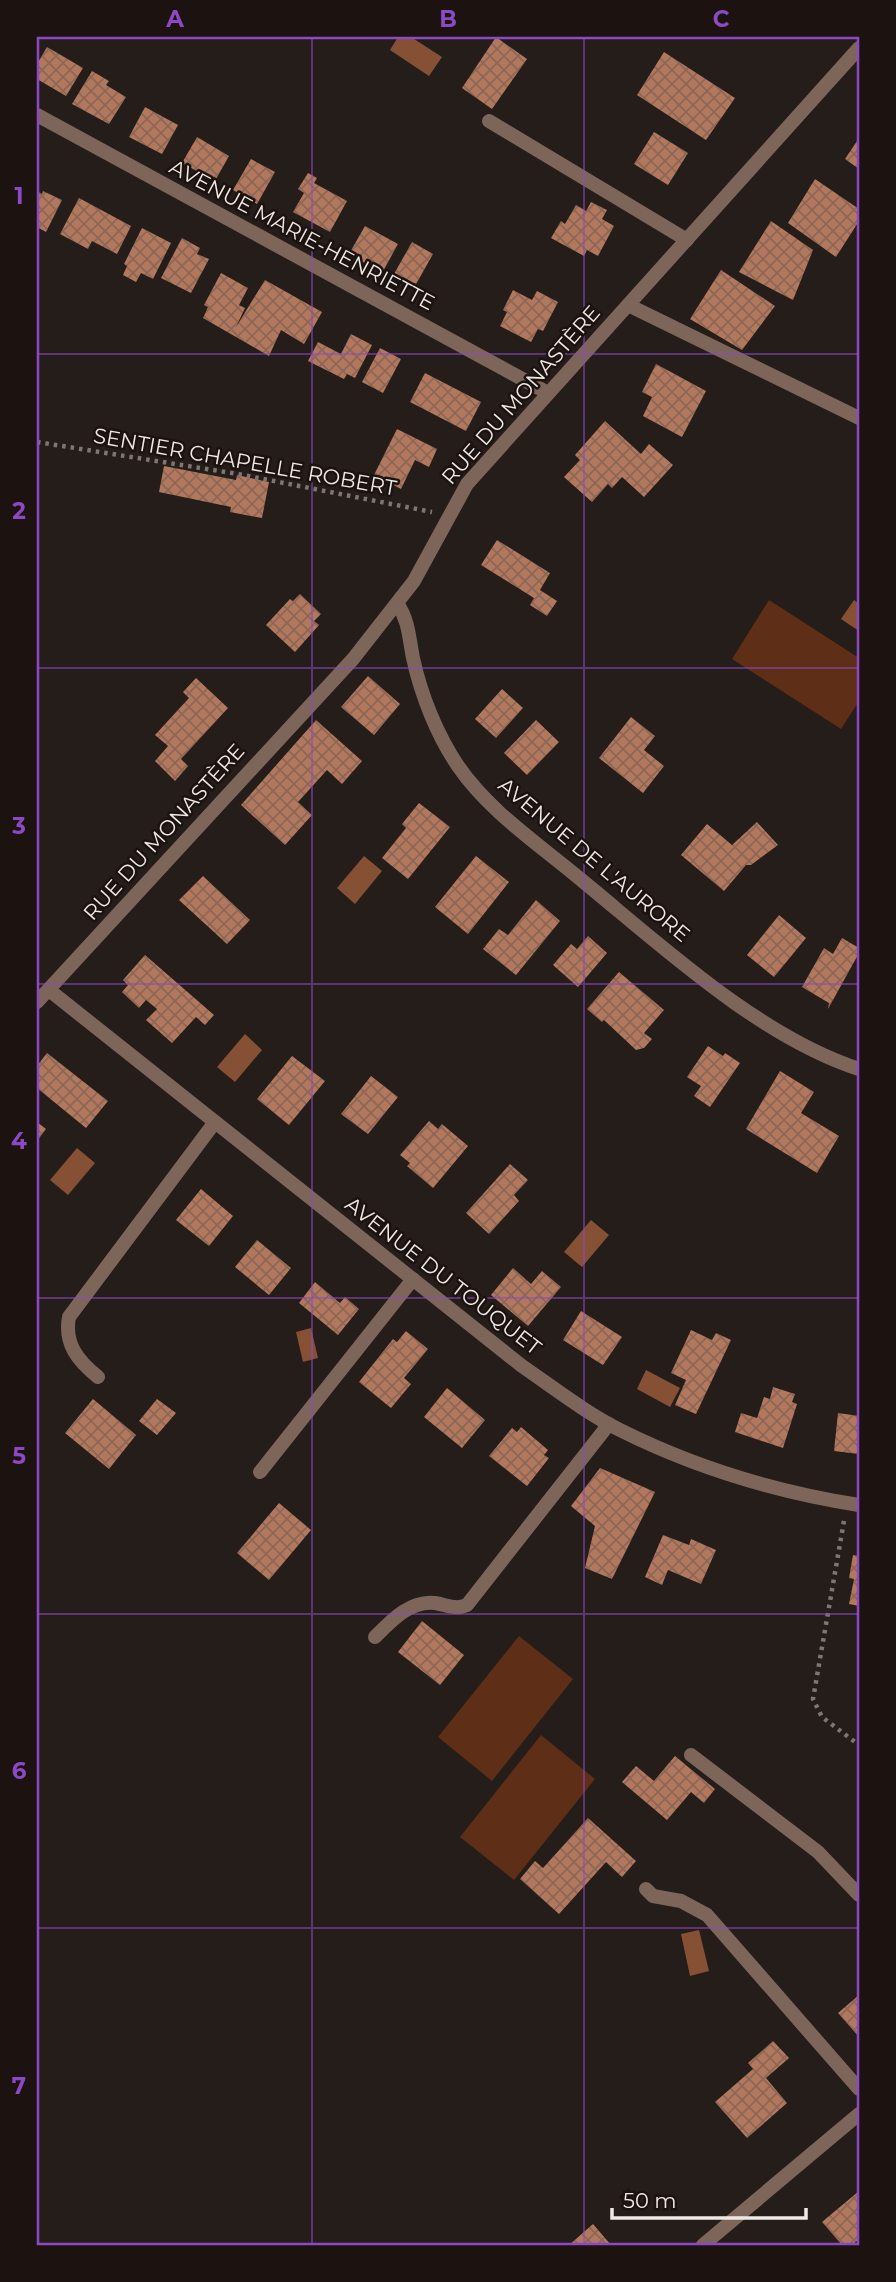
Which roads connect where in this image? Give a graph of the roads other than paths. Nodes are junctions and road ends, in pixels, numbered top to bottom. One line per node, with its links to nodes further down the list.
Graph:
1 (859, 48): 4 (street, RUE DU MONASTÈRE)
2 (37, 115): 6 (street, AVENUE MARIE-HENRIETTE)
3 (489, 121): 4 (street)
4 (687, 240): 5 (street, RUE DU MONASTÈRE)
5 (628, 305): 6 (street, RUE DU MONASTÈRE); 7 (street)
6 (548, 393): 8 (street, RUE DU MONASTÈRE)
7 (859, 418)
8 (397, 603): 9 (street, RUE DU MONASTÈRE); 11 (street, AVENUE DE L'AURORE)
9 (49, 990): 10 (street, RUE DU MONASTÈRE); 12 (street, AVENUE DU TOUQUET)
10 (37, 1002)
11 (859, 1069)
12 (215, 1122): 13 (street, AVENUE DU TOUQUET); 14 (street)
13 (413, 1279): 15 (street, AVENUE DU TOUQUET); 16 (street)
14 (98, 1377)
15 (610, 1424): 17 (street, AVENUE DU TOUQUET); 18 (street)
16 (260, 1472)
17 (853, 1504)
18 (375, 1637)
19 (691, 1755): 21 (street)
20 (646, 1889): 22 (street)
21 (859, 1895)
22 (859, 2089)
23 (859, 2114): 24 (street)
24 (703, 2245)

